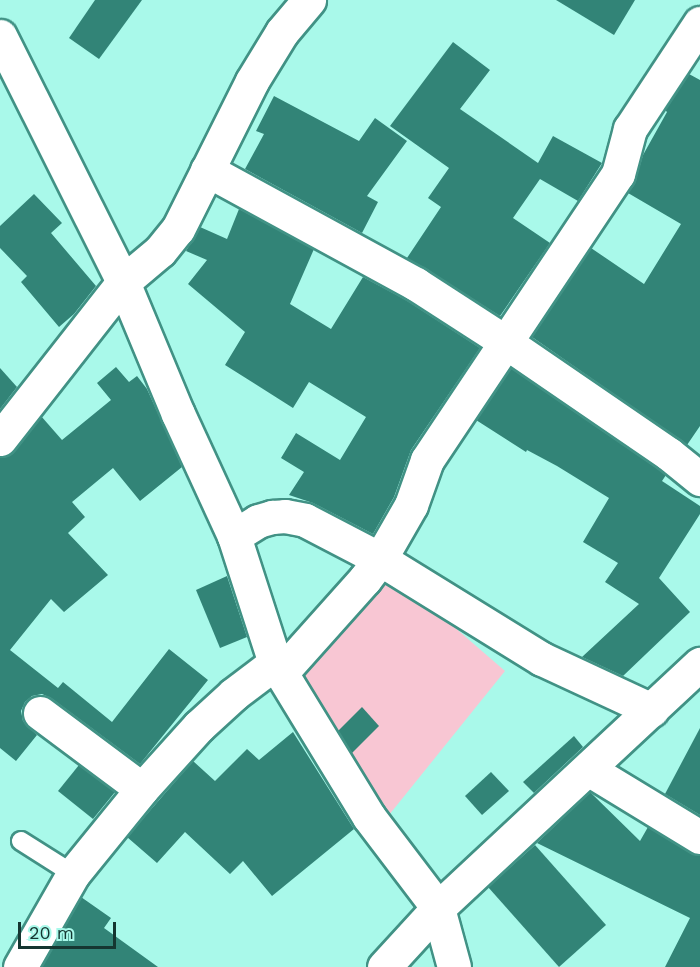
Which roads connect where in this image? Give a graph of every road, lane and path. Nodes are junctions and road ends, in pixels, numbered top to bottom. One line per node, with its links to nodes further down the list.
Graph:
1 (309, 0): 4 (street)
2 (700, 23): 6 (street)
3 (0, 36): 5 (street)
4 (207, 170): 5 (street); 6 (street)
5 (123, 282): 7 (street); 9 (street)
6 (504, 341): 8 (street); 10 (street)
7 (0, 439)
8 (700, 479)
9 (234, 536): 10 (street); 12 (street)
10 (380, 559): 12 (street); 13 (street)
11 (700, 664): 13 (street)
12 (278, 668): 16 (street); 20 (street)
13 (652, 710): 15 (street)
14 (40, 713): 16 (street)
15 (588, 769): 17 (street); 20 (street)
16 (142, 789): 19 (street)
17 (700, 837)
18 (21, 841): 19 (lane)
19 (73, 874): 21 (street)
20 (438, 909): 22 (street); 23 (street)
21 (20, 967)
22 (384, 967)
23 (454, 967)

